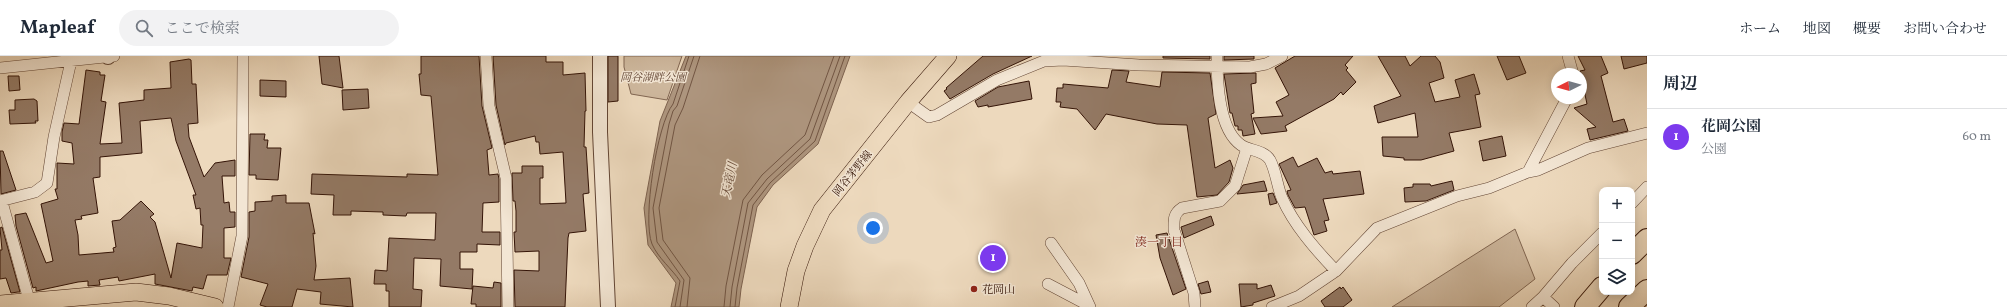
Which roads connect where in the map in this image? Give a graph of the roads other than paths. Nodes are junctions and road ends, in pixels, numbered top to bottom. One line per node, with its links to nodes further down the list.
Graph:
1 (110, 56): 8 (street)
2 (243, 56): 34 (street)
3 (486, 56): 35 (street)
4 (600, 56): 36 (street)
5 (948, 56): 12 (main road, 岡谷茅野線)
6 (1282, 56): 9 (street)
7 (1568, 56): 11 (street)
8 (71, 61): 10 (street); 19 (street)
9 (1217, 61): 12 (street); 15 (street)
10 (0, 68)
11 (1571, 68)
12 (908, 102): 37 (main road, 岡谷茅野線)
13 (1564, 104): 16 (street)
14 (1647, 133): 16 (street)
15 (1247, 148): 24 (street); 38 (street)
16 (1528, 172): 24 (street)
17 (1647, 187): 18 (street)
18 (1635, 200)
19 (1, 201): 29 (street)
20 (1599, 236): 30 (street)
21 (1647, 239): 23 (highway)
22 (1052, 243): 32 (street)
23 (1635, 251)
24 (1336, 271): 39 (street)
25 (1048, 284): 32 (street)
26 (1647, 290): 42 (highway)
27 (1599, 291): 41 (highway)
28 (1647, 294): 43 (highway)
29 (34, 302): 31 (main road); 33 (main road)
30 (1549, 303): 40 (street)
31 (0, 304)
32 (1089, 306)
33 (215, 307)
34 (228, 307)
35 (508, 307)
36 (608, 307)
37 (789, 307)
38 (1195, 307)
39 (1272, 307)
40 (1532, 307)
41 (1585, 307)
42 (1629, 307)
43 (1636, 307)

